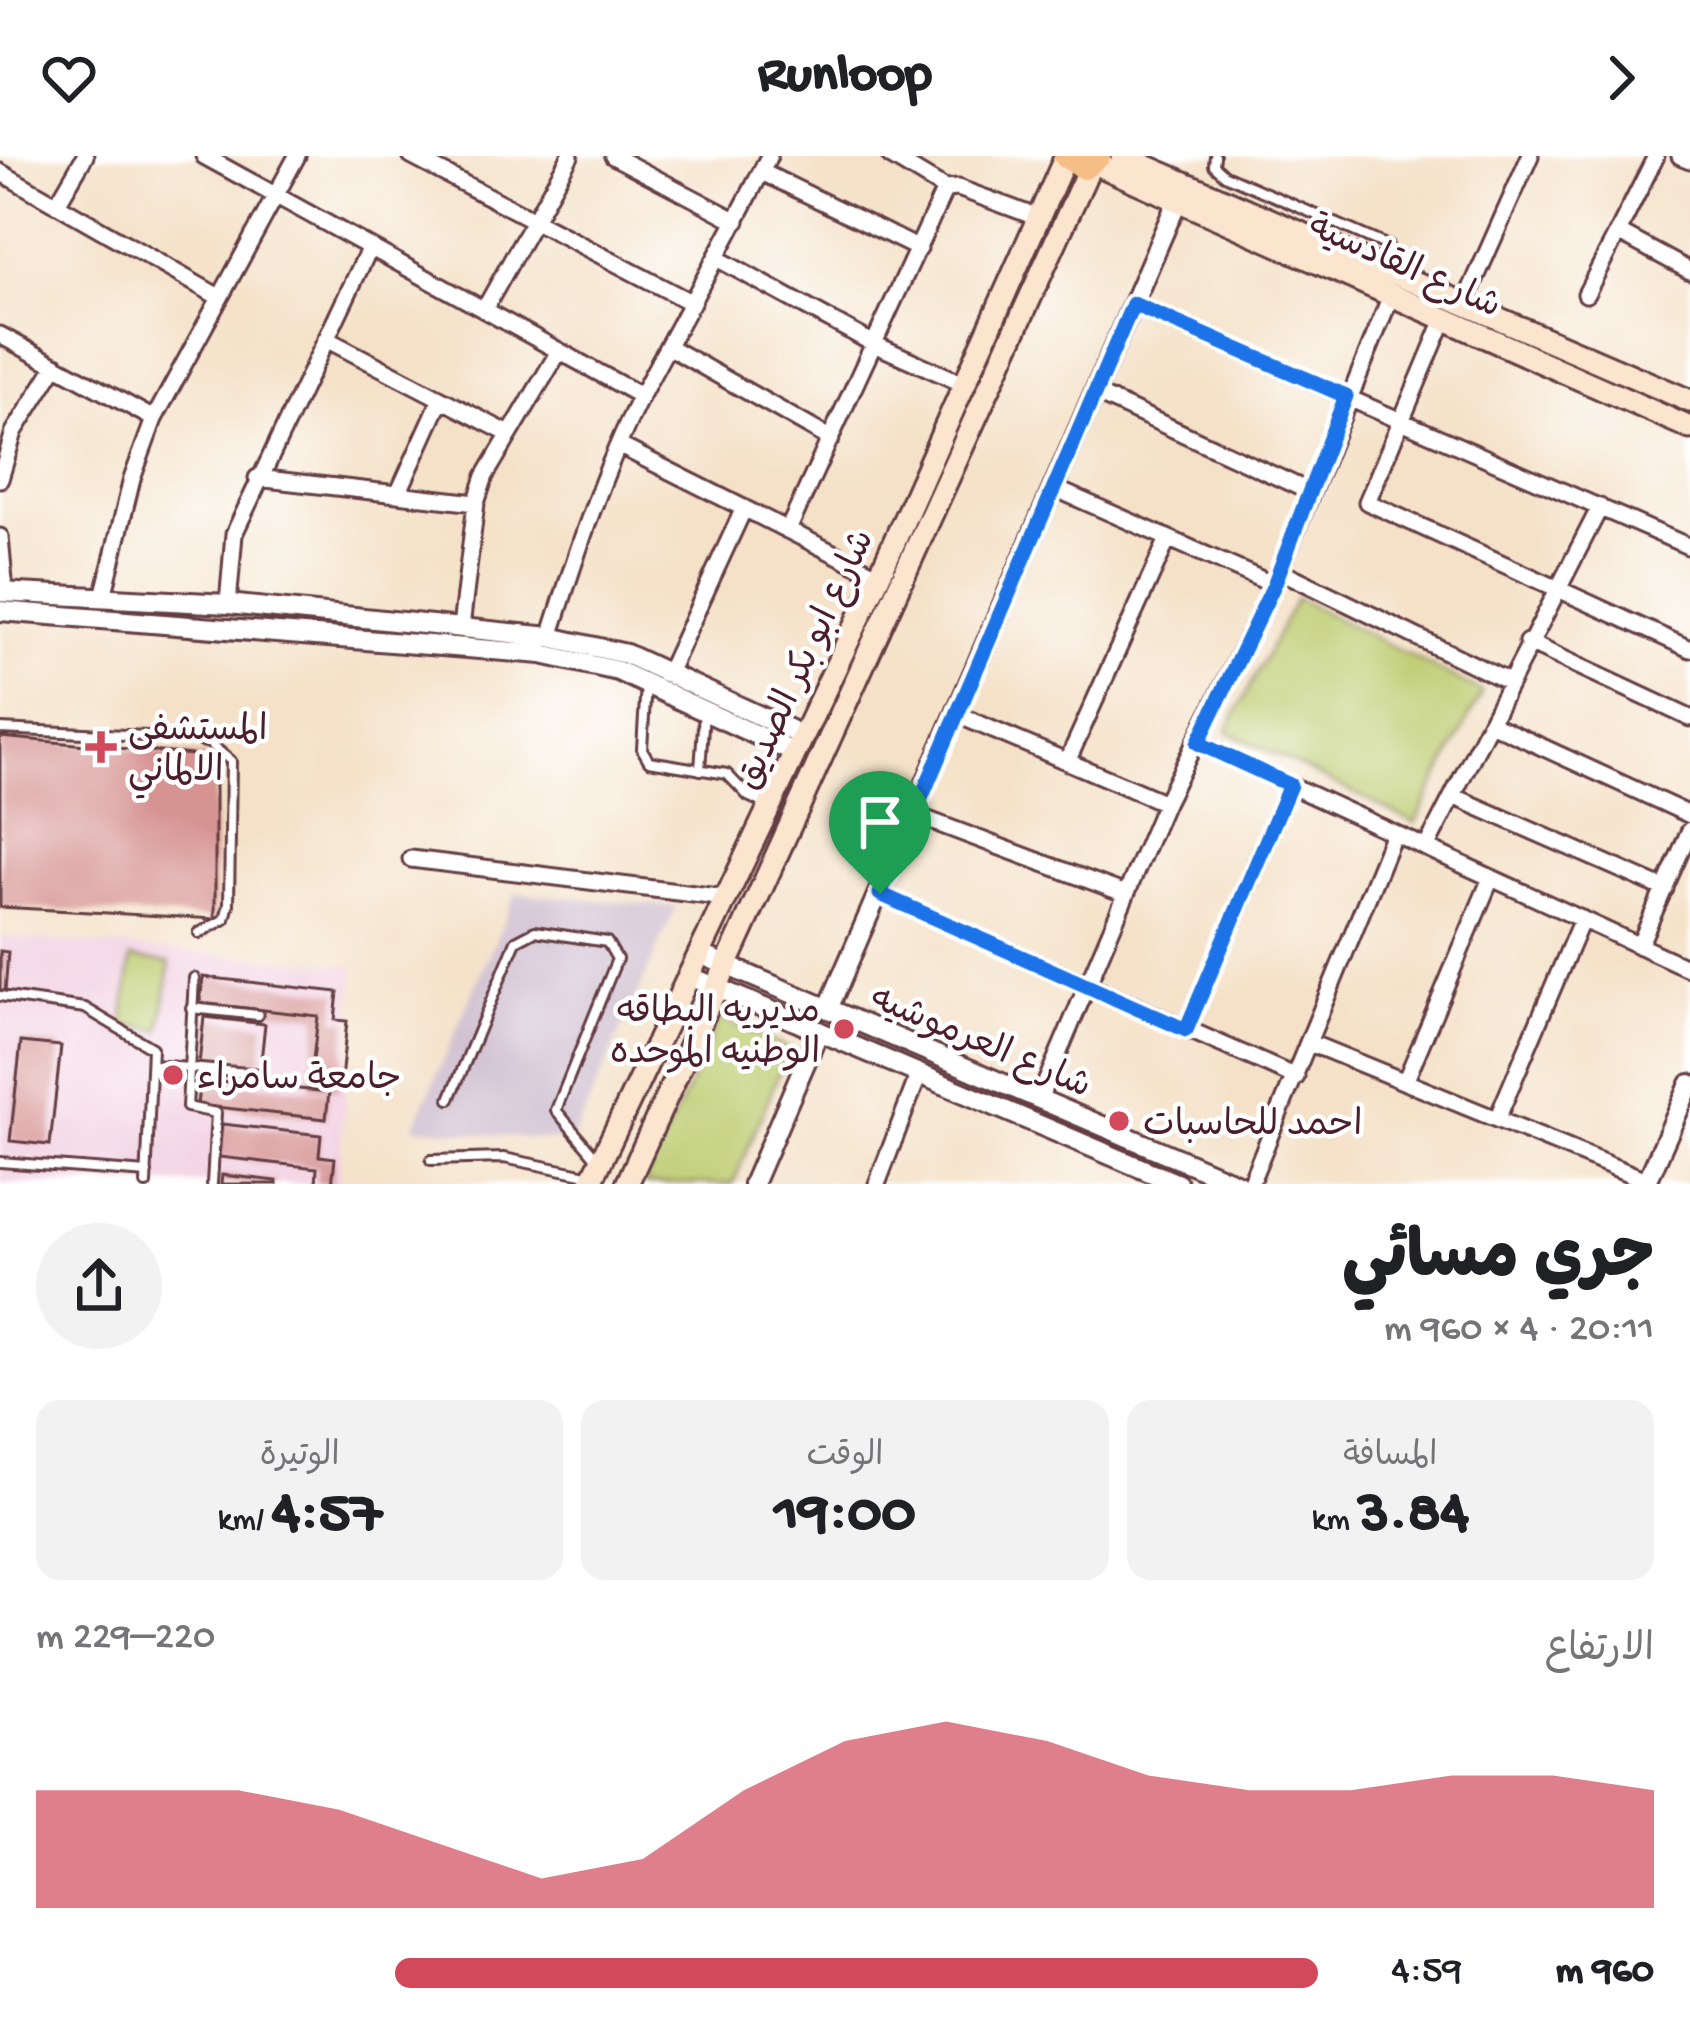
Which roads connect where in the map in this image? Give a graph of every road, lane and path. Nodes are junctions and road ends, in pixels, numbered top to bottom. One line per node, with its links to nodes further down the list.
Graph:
1 (85, 156): 21 (street)
2 (204, 156): 19 (street)
3 (297, 156): 19 (street)
4 (411, 156): 24 (street)
5 (570, 156): 24 (street)
6 (614, 156): 23 (street)
7 (890, 156): 18 (street)
8 (1066, 156): 15 (main road); 22 (main road, شارع ابو بكر الصديق)
9 (1122, 156): 34 (main road, شارع القادسية)
10 (1215, 156): 26 (lane)
11 (1530, 156): 34 (street)
12 (1656, 156): 25 (street)
13 (1680, 156): 14 (street)
14 (1690, 160)
15 (1094, 161): 20 (main road, شارع القادسية); 110 (main road, شارع ابو بكر الصديق)
16 (765, 164): 23 (street); 28 (street)
17 (0, 172): 21 (street)
18 (945, 189): 22 (street); 28 (street)
19 (276, 195): 27 (street); 33 (street)
20 (1180, 197): 31 (main road, شارع القادسية); 36 (street)
21 (57, 204): 33 (street)
22 (1039, 218): 45 (main road, شارع ابو بكر الصديق)
23 (737, 221): 29 (street)
24 (535, 224): 35 (street); 37 (street)
25 (1618, 232): 30 (street); 32 (street)
26 (1388, 246)
27 (370, 249): 37 (street); 40 (street)
28 (919, 249): 41 (street)
29 (720, 260): 35 (street); 41 (street)
30 (1690, 271)
31 (1392, 293): 38 (main road, شارع القادسية); 48 (street)
32 (1586, 294)
33 (219, 296): 51 (street)
34 (1466, 300): 50 (main road, شارع القادسية)
35 (692, 303): 42 (street)
36 (1133, 304): 46 (street); 48 (street)
37 (484, 310): 43 (street)
38 (1445, 317): 52 (street); 53 (main road, شارع القادسية)
39 (0, 335): 44 (street)
40 (326, 339): 49 (street); 58 (street)
41 (874, 344): 45 (street); 55 (street)
42 (669, 347): 47 (street); 55 (street)
43 (558, 353): 47 (street); 54 (street)
44 (56, 365): 51 (street); 57 (street)
45 (964, 384): 69 (main road, شارع ابو بكر الصديق)
46 (1095, 392): 59 (street); 60 (street)
47 (641, 396): 56 (street)
48 (1346, 396): 52 (street); 60 (street)
49 (441, 399): 54 (street); 61 (street)
50 (1690, 401)
51 (154, 419): 72 (street)
52 (1400, 419): 63 (street); 71 (street)
53 (1690, 428)
54 (507, 433): 62 (street)
55 (831, 439): 65 (street)
56 (620, 446): 64 (street); 76 (street)
57 (0, 478)
58 (256, 478): 61 (street); 74 (street)
59 (1054, 488): 67 (street); 83 (street)
60 (1307, 491): 70 (street)
61 (398, 494): 62 (street)
62 (476, 503): 75 (street)
63 (1600, 507): 68 (street); 71 (street)
64 (744, 508): 65 (street); 79 (street)
65 (788, 530): 69 (street)
66 (0, 537): 73 (street)
67 (1168, 541): 70 (street); 89 (street)
68 (1690, 547)
69 (878, 575): 88 (main road, شارع ابو بكر الصديق)
70 (1276, 578): 81 (street); 87 (street)
71 (1560, 587): 77 (street); 78 (street)
72 (103, 597): 73 (street); 74 (street)
73 (2, 598): 80 (street)
74 (228, 604): 75 (street)
75 (461, 627): 76 (street)
76 (550, 637): 79 (street)
77 (1527, 642): 81 (street); 84 (street)
78 (1690, 649)
79 (669, 671): 88 (street)
80 (646, 682): 82 (street); 90 (lane)
81 (1508, 682): 85 (street)
82 (704, 710): 88 (street); 90 (lane)
83 (958, 716): 89 (street); 95 (street)
84 (1690, 718)
85 (1490, 723): 92 (street); 96 (street)
86 (0, 729): 107 (lane)
87 (1198, 743): 91 (street); 93 (street)
88 (799, 745): 94 (main road, شارع ابو بكر الصديق)
89 (1067, 762): 93 (street)
90 (700, 770): 94 (lane)
91 (1290, 785): 98 (street); 120 (street)
92 (1453, 796): 99 (street); 102 (street)
93 (1165, 803): 104 (street)
94 (770, 805): 105 (main road, شارع ابو بكر الصديق)
95 (915, 815): 103 (street); 104 (street)
96 (1690, 815)
97 (1690, 830): 102 (street)
98 (1394, 833): 99 (street); 122 (street)
99 (1426, 848): 101 (street)
100 (411, 860): 105 (street)
101 (1491, 878): 106 (street); 128 (street)
102 (1664, 889): 108 (street)
103 (880, 894): 115 (street); 118 (street)
104 (1126, 894): 115 (street)
105 (726, 898): 109 (main road, شارع ابو بكر الصديق)
106 (1582, 919): 108 (street); 132 (street)
107 (199, 933)
108 (1639, 946): 111 (street)
109 (700, 954): 110 (street, شارع العرموشيه); 112 (main road, شارع ابو بكر الصديق)
110 (727, 966): 114 (main road, شارع ابو بكر الصديق); 118 (street, شارع العرموشيه)
111 (1690, 969)
112 (689, 976): 114 (street, شارع العرموشيه); 136 (main road, شارع ابو بكر الصديق)
113 (194, 978): 117 (lane)
114 (717, 988): 121 (street, شارع العرموشيه); 141 (main road, شارع ابو بكر الصديق)
115 (1086, 988): 120 (street); 131 (street)
116 (0, 996): 123 (lane)
117 (191, 1008): 119 (lane); 124 (lane)
118 (828, 1009): 131 (street, شارع العرموشيه)
119 (258, 1015)
120 (1186, 1030): 127 (street)
121 (819, 1031): 126 (street, شارع العرموشيه); 142 (street)
122 (1310, 1042): 127 (street); 128 (street)
123 (153, 1065): 124 (lane); 137 (lane)
124 (187, 1066): 125 (lane); 140 (lane)
125 (260, 1074)
126 (919, 1074): 138 (street, شارع العرموشيه); 143 (street)
127 (1296, 1077): 145 (street)
128 (1405, 1082): 132 (street)
129 (1690, 1084): 139 (street)
130 (450, 1099): 136 (lane)
131 (1039, 1099): 133 (street, شارع العرموشيه)
132 (1497, 1120): 139 (street)
133 (1174, 1156): 138 (street); 144 (street, شارع العرموشيه)
134 (431, 1160): 136 (lane)
135 (0, 1162): 137 (lane)
136 (594, 1174)
137 (147, 1179)
138 (1171, 1181)
139 (1647, 1183)
140 (212, 1184)
141 (627, 1184)
142 (753, 1184)
143 (877, 1184)
144 (1238, 1184)
145 (1250, 1184)

